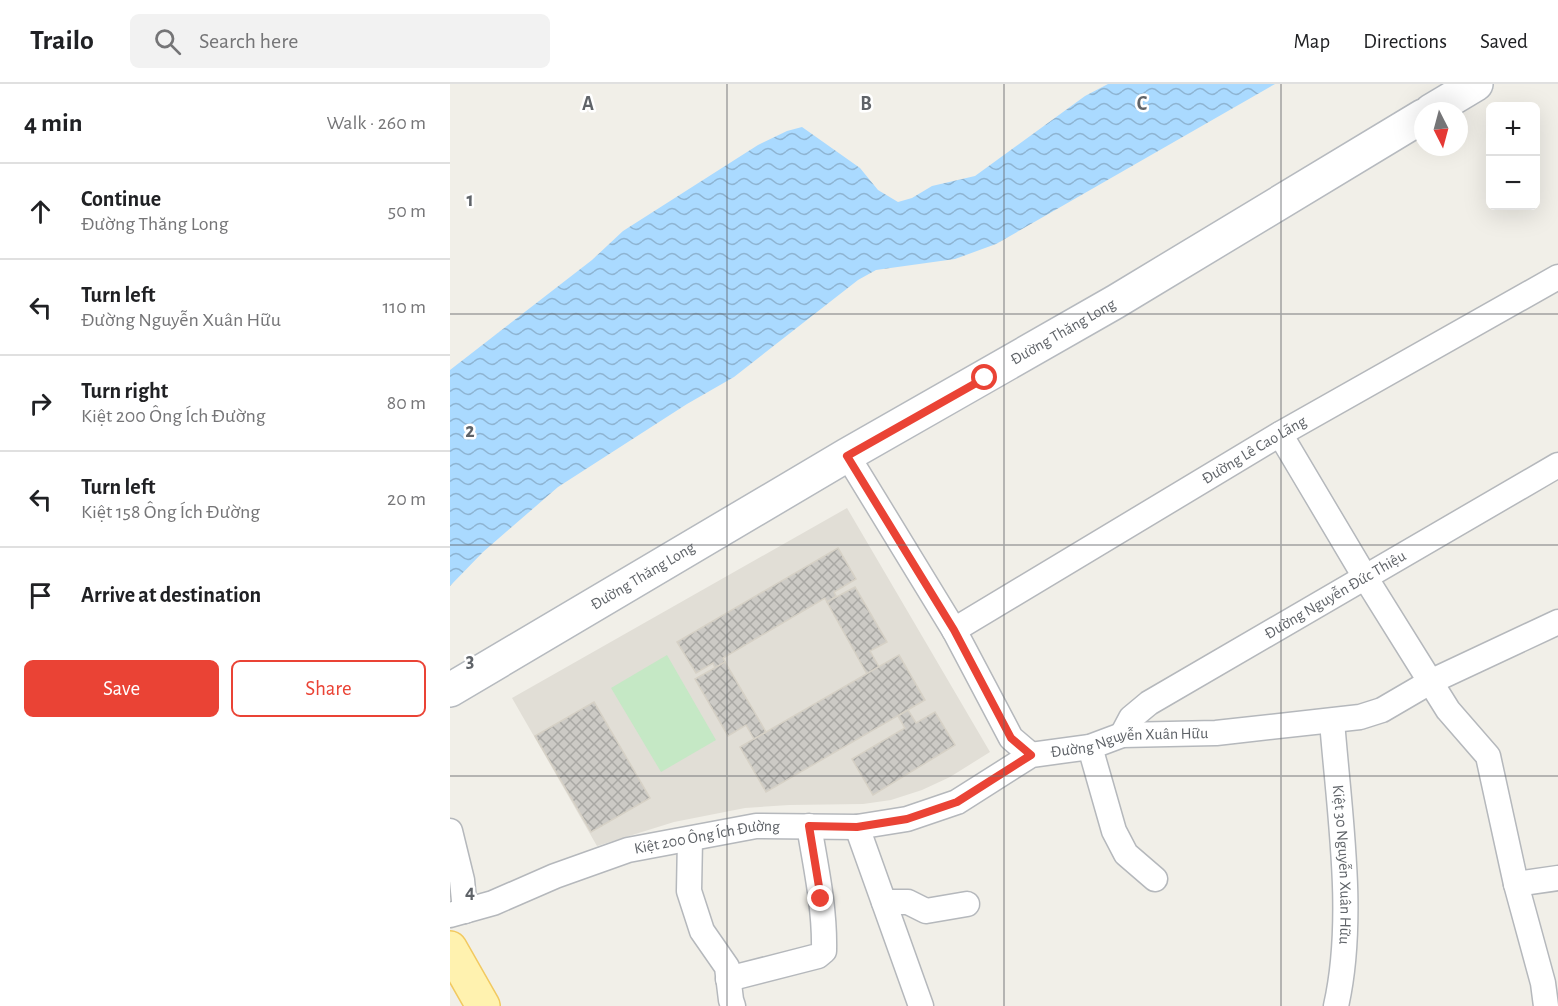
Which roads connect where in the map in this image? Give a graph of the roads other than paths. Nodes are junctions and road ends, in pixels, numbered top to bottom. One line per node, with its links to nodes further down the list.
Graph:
1 (1476, 84): 2 (street)
2 (1446, 102)
3 (1414, 121): 6 (street, Đường Thăng Long)
4 (1558, 277): 5 (street, Đường Lê Cao Lãng)
5 (1280, 434): 8 (street); 10 (street, Đường Lê Cao Lãng)
6 (847, 456): 10 (street, Đường Nguyễn Xuân Hữu); 12 (street, Đường Thăng Long)
7 (1558, 465): 8 (street, Đường Nguyễn Đức Thiệu)
8 (1365, 577): 11 (street); 14 (street, Đường Nguyễn Đức Thiệu)
9 (1558, 622): 11 (street, Đường Nguyễn Xuân Hữu)
10 (954, 630): 16 (street, Đường Nguyễn Xuân Hữu)
11 (1430, 682): 13 (street, Đường Nguyễn Xuân Hữu); 23 (street)
12 (450, 690)
13 (1332, 722): 14 (street, Đường Nguyễn Xuân Hữu); 32 (street, Kiệt 30 Nguyễn Xuân Hữu)
14 (1122, 735): 15 (street, Đường Nguyễn Xuân Hữu)
15 (1090, 747): 16 (street, Đường Nguyễn Xuân Hữu); 22 (street)
16 (1031, 755): 18 (street, Kiệt 200 Ông Ích Đường)
17 (809, 826): 18 (street, Kiệt 200 Ông Ích Đường); 20 (street, Kiệt 200 Ông Ích Đường); 28 (street)
18 (857, 827): 24 (street)
19 (450, 831): 26 (street)
20 (690, 839): 26 (street, Kiệt 200 Ông Ích Đường); 28 (street)
21 (1558, 878): 23 (street)
22 (1155, 879)
23 (1516, 884): 33 (street)
24 (884, 902): 25 (street); 31 (street)
25 (967, 904)
26 (457, 913)
27 (450, 948): 29 (main road)
28 (729, 979): 30 (street)
29 (483, 1006)
30 (733, 1006)
31 (921, 1006)
32 (1336, 1006)
33 (1546, 1006)

